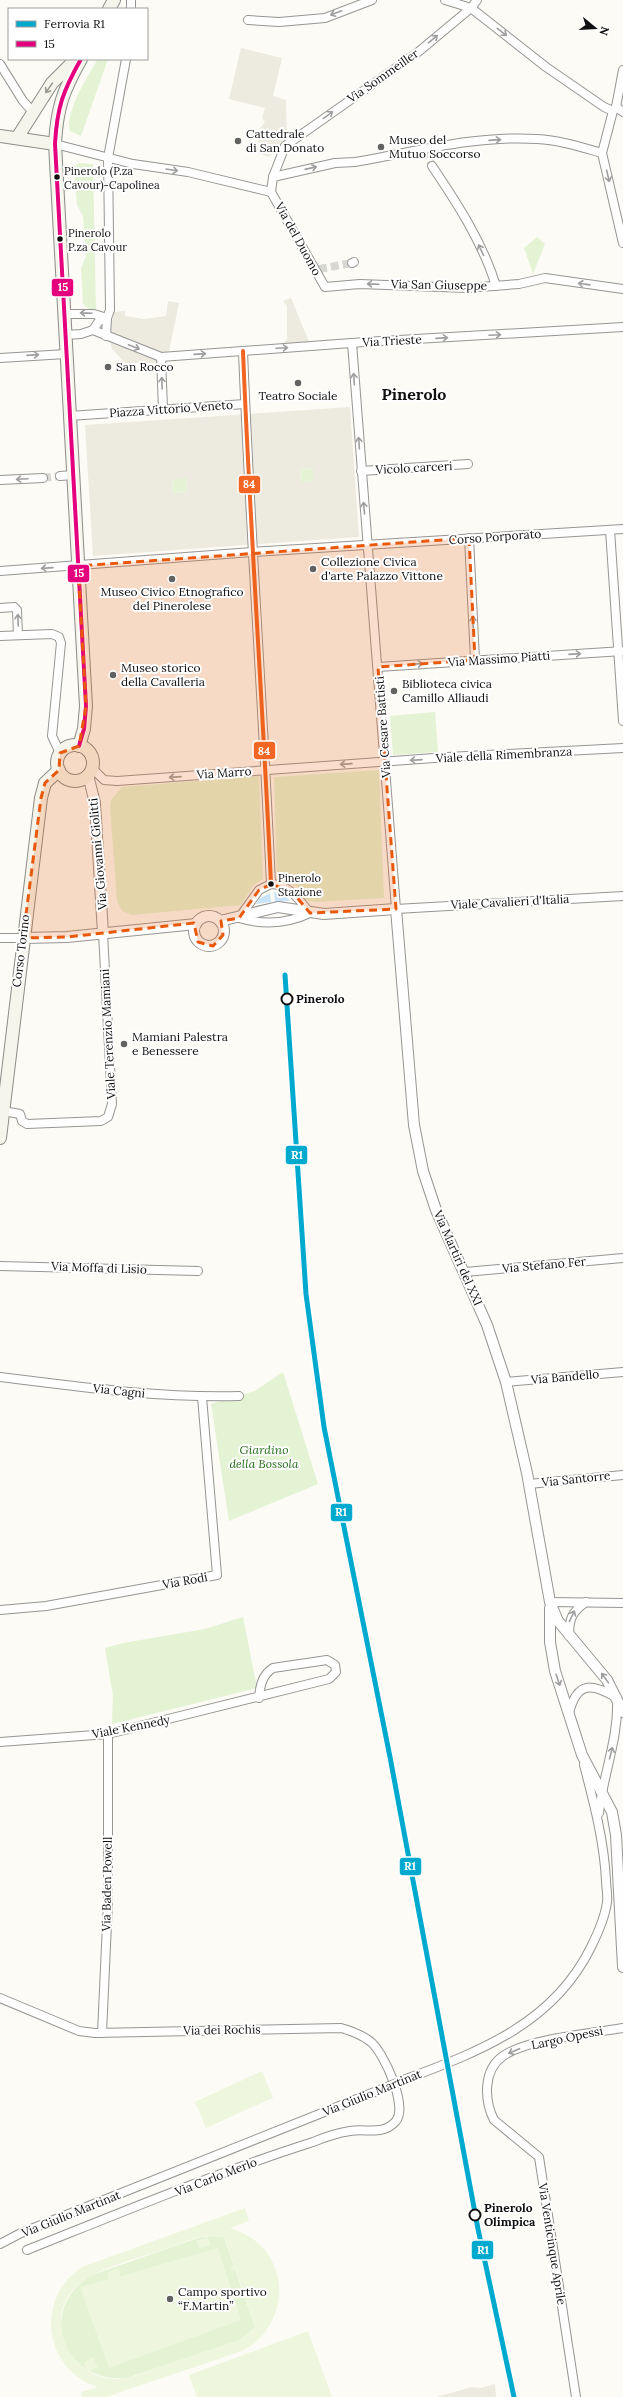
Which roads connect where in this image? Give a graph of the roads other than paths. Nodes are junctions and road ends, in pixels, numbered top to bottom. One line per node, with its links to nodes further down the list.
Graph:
1 (372, 0): 5 (street, one-way to 5)
2 (445, 0): 4 (street)
3 (476, 0): 4 (street, Via Sommeiller)
4 (471, 8): 11 (street, one-way to 11); 19 (street, Via Sommeiller, one-way to 4)
5 (248, 20)
6 (75, 60): 12 (main road, one-way to 12)
7 (80, 60): 15 (main road)
8 (126, 60): 17 (street)
9 (0, 64): 12 (street)
10 (623, 70): 11 (street)
11 (617, 110): 16 (street)
12 (33, 112): 14 (main road)
13 (0, 136): 14 (main road)
14 (17, 138): 15 (main road)
15 (55, 144): 17 (street); 25 (main road)
16 (602, 153): 19 (street, one-way to 16); 21 (street, one-way to 21)
17 (108, 158): 20 (street, one-way to 20); 26 (street)
18 (432, 166): 22 (street, one-way to 18)
19 (273, 177): 20 (street)
20 (271, 192): 23 (street, Via del Duomo)
21 (623, 244)
22 (496, 286): 23 (street, Via San Giuseppe, one-way to 23); 24 (street, Via San Giuseppe, one-way to 22)
23 (325, 288)
24 (623, 289)
25 (65, 314): 26 (street, one-way to 25); 29 (main road)
26 (107, 318): 28 (street); 30 (street)
27 (623, 327): 31 (street, Via Trieste, one-way to 27)
28 (93, 330): 29 (street); 30 (street)
29 (65, 335): 33 (main road)
30 (106, 336): 34 (street, one-way to 34)
31 (352, 343): 32 (street, Via Trieste, one-way to 31); 40 (street, one-way to 31)
32 (244, 351): 34 (street, Via Trieste, one-way to 32); 36 (street)
33 (66, 354): 35 (street, one-way to 33); 38 (main road)
34 (161, 357): 37 (street, one-way to 34)
35 (0, 358)
36 (246, 404): 37 (street, Piazza Vittorio Veneto); 49 (street, Piazza Vittorio Veneto)
37 (163, 410): 38 (street, Piazza Vittorio Veneto)
38 (69, 416): 41 (main road)
39 (468, 464): 40 (street, Vicolo carceri)
40 (361, 471): 48 (street, one-way to 40)
41 (73, 475): 42 (street); 50 (main road)
42 (60, 476)
43 (43, 478): 44 (street, one-way to 44)
44 (0, 480)
45 (623, 529): 46 (street, Corso Porporato)
46 (610, 530): 47 (street, Corso Porporato); 55 (street)
47 (469, 538): 48 (street, Corso Porporato); 56 (street, one-way to 47)
48 (368, 545): 49 (street); 57 (street, Via Cesare Battisti)
49 (252, 552): 50 (street); 64 (street, Piazza Vittorio Veneto)
50 (78, 566): 51 (street, one-way to 51); 59 (main road)
51 (0, 571)
52 (0, 608): 53 (street, one-way to 52)
53 (18, 635): 54 (street); 61 (street)
54 (0, 636)
55 (622, 652): 56 (street, Via Massimo Piatti, one-way to 55); 58 (street)
56 (476, 660): 57 (street, Via Massimo Piatti, one-way to 56)
57 (378, 667): 62 (street, Via Cesare Battisti)
58 (623, 721)
59 (79, 746): 61 (main road); 65 (main road)
60 (623, 748): 62 (street, Viale della Rimembranza, one-way to 62)
61 (60, 754): 63 (main road)
62 (385, 762): 64 (street, Via Marro, one-way to 64); 68 (street, Via Cesare Battisti)
63 (59, 770): 65 (main road); 75 (main road, Corso Torino)
64 (266, 770): 65 (street, Via Marro, one-way to 65); 66 (street, Piazza Vittorio Veneto)
65 (90, 772): 73 (street, Via Giovanni Giolitti)
66 (271, 884): 69 (street); 70 (street)
67 (623, 896): 68 (street, Viale Cavalieri d'Italia)
68 (396, 909): 69 (street); 81 (street, Via Martiri del XXI)
69 (310, 913): 70 (street); 70 (street)
70 (239, 918): 71 (street)
71 (220, 921): 72 (street); 72 (street)
72 (196, 924): 73 (street)
73 (103, 933): 75 (street); 76 (street, Viale Terenzio Mamiani)
74 (0, 938): 75 (street)
75 (23, 938): 76 (main road, Corso Torino)
76 (2, 1102): 77 (main road, Corso Torino)
77 (0, 1138)
78 (623, 1258): 81 (street, Via Stefano Fer)
79 (0, 1266): 80 (street, Via Moffa di Lisio)
80 (198, 1271)
81 (465, 1272): 84 (street, Via Martiri del XXI)
82 (623, 1372): 84 (street, Via Bandello)
83 (0, 1377): 86 (street, Via Cagni)
84 (506, 1382): 88 (street, Via Martiri del XXI)
85 (239, 1396): 86 (street, Via Cagni)
86 (202, 1397): 92 (street, Via Rodi)
87 (623, 1475): 88 (street, Via Santorre)
88 (529, 1484): 89 (street, Via Martiri del XXI)
89 (550, 1602): 90 (street); 93 (street, Via Martiri del XXI); 97 (street, Via Martiri del XXI, one-way to 97)
90 (586, 1602): 91 (street); 93 (street, one-way to 90)
91 (623, 1603)
92 (0, 1610)
93 (569, 1636): 95 (street, Via Martiri del XXI, one-way to 93)
94 (259, 1698): 94 (street, Viale Kennedy); 98 (street, Viale Kennedy)
95 (617, 1698): 96 (street, Via Martiri del XXI); 97 (street); 101 (street, one-way to 95)
96 (623, 1712)
97 (569, 1713): 100 (street, Via Martiri del XXI)
98 (108, 1734): 99 (street, Viale Kennedy); 108 (street, Via Baden Powell)
99 (0, 1742)
100 (582, 1755): 101 (street, Via Martiri del XXI); 102 (street, Via Martiri del XXI)
101 (602, 1790): 102 (street); 104 (street, Via Martiri del XXI)
102 (598, 1820): 111 (street, Via Giulio Martinat, bridge)
103 (623, 1872): 104 (street, Via Martiri del XXI)
104 (620, 1911): 105 (street, Via Martiri del XXI)
105 (623, 1965)
106 (0, 1998): 108 (street, Via dei Rochis)
107 (623, 2028): 110 (street, Largo Opessi, one-way to 110)
108 (102, 2033): 109 (street, Via dei Rochis)
109 (400, 2111): 112 (street, Via Carlo Merlo)
110 (490, 2113): 113 (street, Via Venticinque Aprile)
111 (0, 2244)
112 (27, 2250)
113 (576, 2397)

